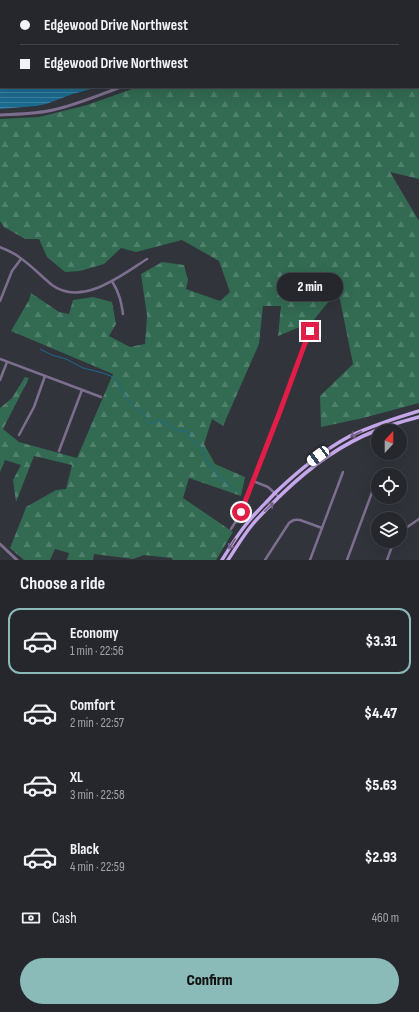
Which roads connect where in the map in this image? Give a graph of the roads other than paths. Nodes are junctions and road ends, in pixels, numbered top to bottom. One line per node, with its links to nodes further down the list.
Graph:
1 (118, 88): 2 (street)
2 (0, 115)
3 (0, 246): 4 (street)
4 (21, 258): 6 (street); 7 (street)
5 (147, 259): 6 (street)
6 (112, 281): 8 (street)
7 (0, 301)
8 (123, 314)
9 (310, 331): 21 (street)
10 (0, 359): 11 (street)
11 (7, 362): 12 (street); 13 (street)
12 (45, 376): 14 (street); 18 (street)
13 (0, 380)
14 (82, 390): 15 (street); 19 (street)
15 (101, 397)
16 (419, 411): 22 (main road, one-way to 22)
17 (419, 417): 24 (main road)
18 (19, 435)
19 (58, 451)
20 (344, 472): 27 (street)
21 (253, 481): 22 (street); 28 (street)
22 (275, 494): 24 (street); 32 (main road, one-way to 32)
23 (371, 495): 36 (street)
24 (279, 497): 33 (main road, one-way to 24)
25 (419, 519): 26 (street)
26 (407, 527)
27 (322, 528): 34 (street); 35 (street)
28 (231, 529)
29 (0, 544): 31 (street)
30 (391, 548): 37 (street)
31 (17, 560)
32 (222, 560)
33 (228, 560)
34 (265, 560)
35 (310, 560)
36 (347, 560)
37 (387, 560)

